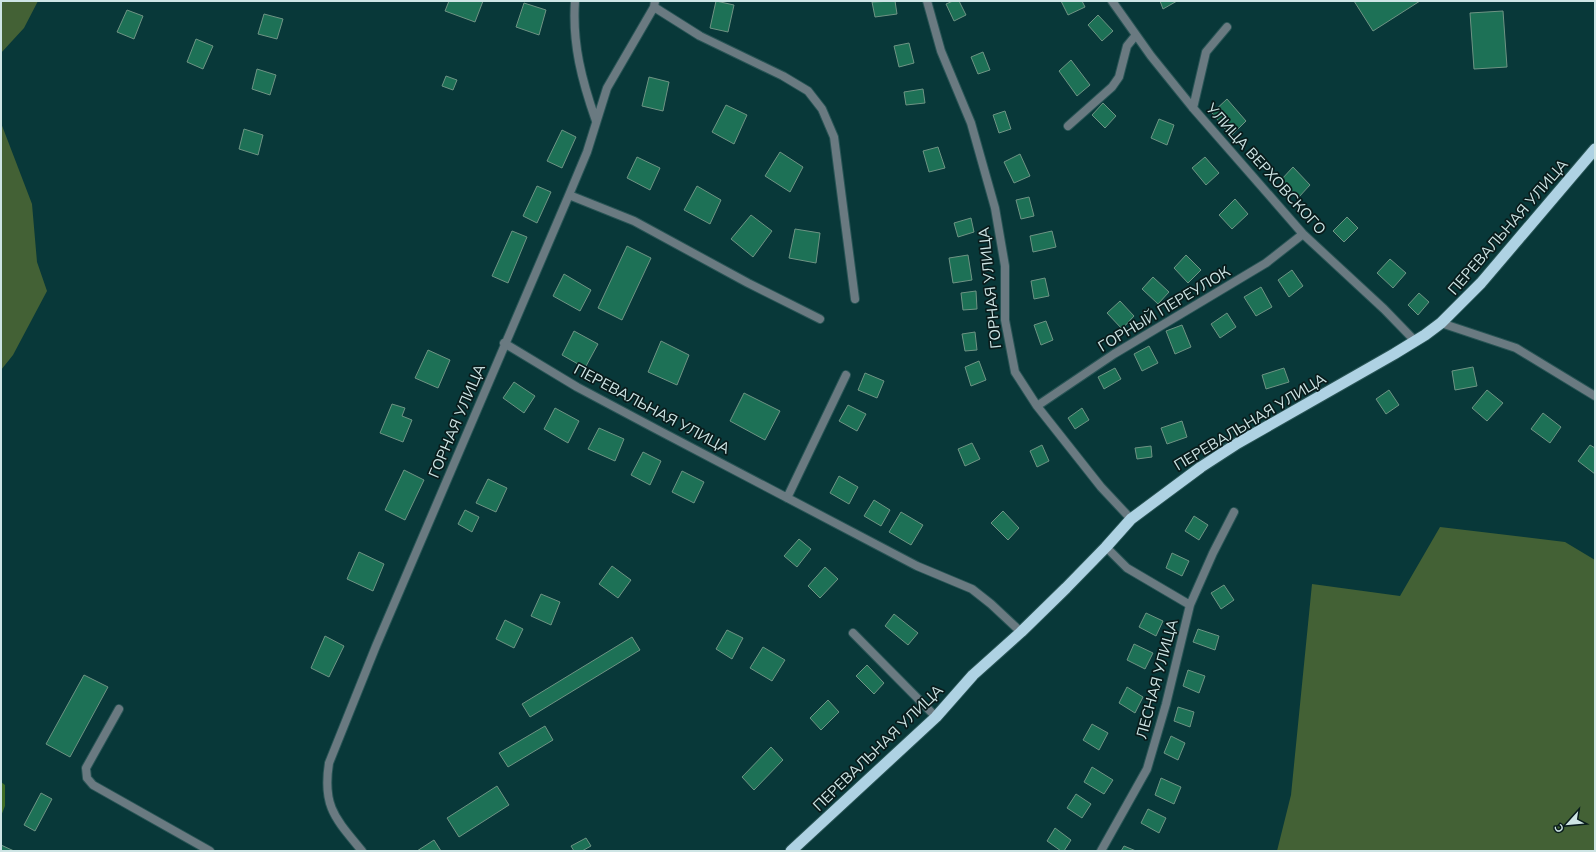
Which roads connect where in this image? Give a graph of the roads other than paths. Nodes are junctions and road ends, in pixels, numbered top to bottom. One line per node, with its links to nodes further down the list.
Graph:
1 (576, 1): 8 (street)
2 (927, 1): 20 (street, ГОРНАЯ УЛИЦА)
3 (1112, 1): 6 (street, УЛИЦА ВЕРХОВСКОГО)
4 (654, 4): 8 (street, ГОРНАЯ УЛИЦА); 13 (street)
5 (1227, 27): 7 (street)
6 (1136, 35): 7 (street, УЛИЦА ВЕРХОВСКОГО); 9 (street)
7 (1193, 108): 12 (street, УЛИЦА ВЕРХОВСКОГО)
8 (596, 121): 11 (street, ГОРНАЯ УЛИЦА)
9 (1068, 126)
10 (1595, 149): 15 (highway, ПЕРЕВАЛЬНАЯ УЛИЦА)
11 (569, 195): 14 (street); 17 (street, ГОРНАЯ УЛИЦА)
12 (1302, 234): 16 (street, УЛИЦА ВЕРХОВСКОГО); 20 (street, ГОРНЫЙ ПЕРЕУЛОК)
13 (855, 299)
14 (820, 319)
15 (1441, 323): 16 (highway, ПЕРЕВАЛЬНАЯ УЛИЦА); 19 (street)
16 (1415, 341): 23 (highway, ПЕРЕВАЛЬНАЯ УЛИЦА)
17 (504, 343): 21 (street, ПЕРЕВАЛЬНАЯ УЛИЦА); 31 (street, ГОРНАЯ УЛИЦА)
18 (846, 375): 21 (street)
19 (1595, 396)
20 (1038, 406): 23 (street, ГОРНАЯ УЛИЦА)
21 (787, 498): 26 (street, ПЕРЕВАЛЬНАЯ УЛИЦА)
22 (1234, 512): 25 (street, ЛЕСНАЯ УЛИЦА)
23 (1131, 519): 24 (highway, ПЕРЕВАЛЬНАЯ УЛИЦА)
24 (1106, 547): 25 (street); 26 (highway, ПЕРЕВАЛЬНАЯ УЛИЦА)
25 (1190, 605): 33 (street, ЛЕСНАЯ УЛИЦА)
26 (1021, 632): 29 (highway, ПЕРЕВАЛЬНАЯ УЛИЦА)
27 (853, 633): 29 (street)
28 (118, 709): 30 (street)
29 (936, 717): 32 (highway, ПЕРЕВАЛЬНАЯ УЛИЦА)
30 (210, 851)
31 (362, 851)
32 (791, 851)
33 (1101, 851)

